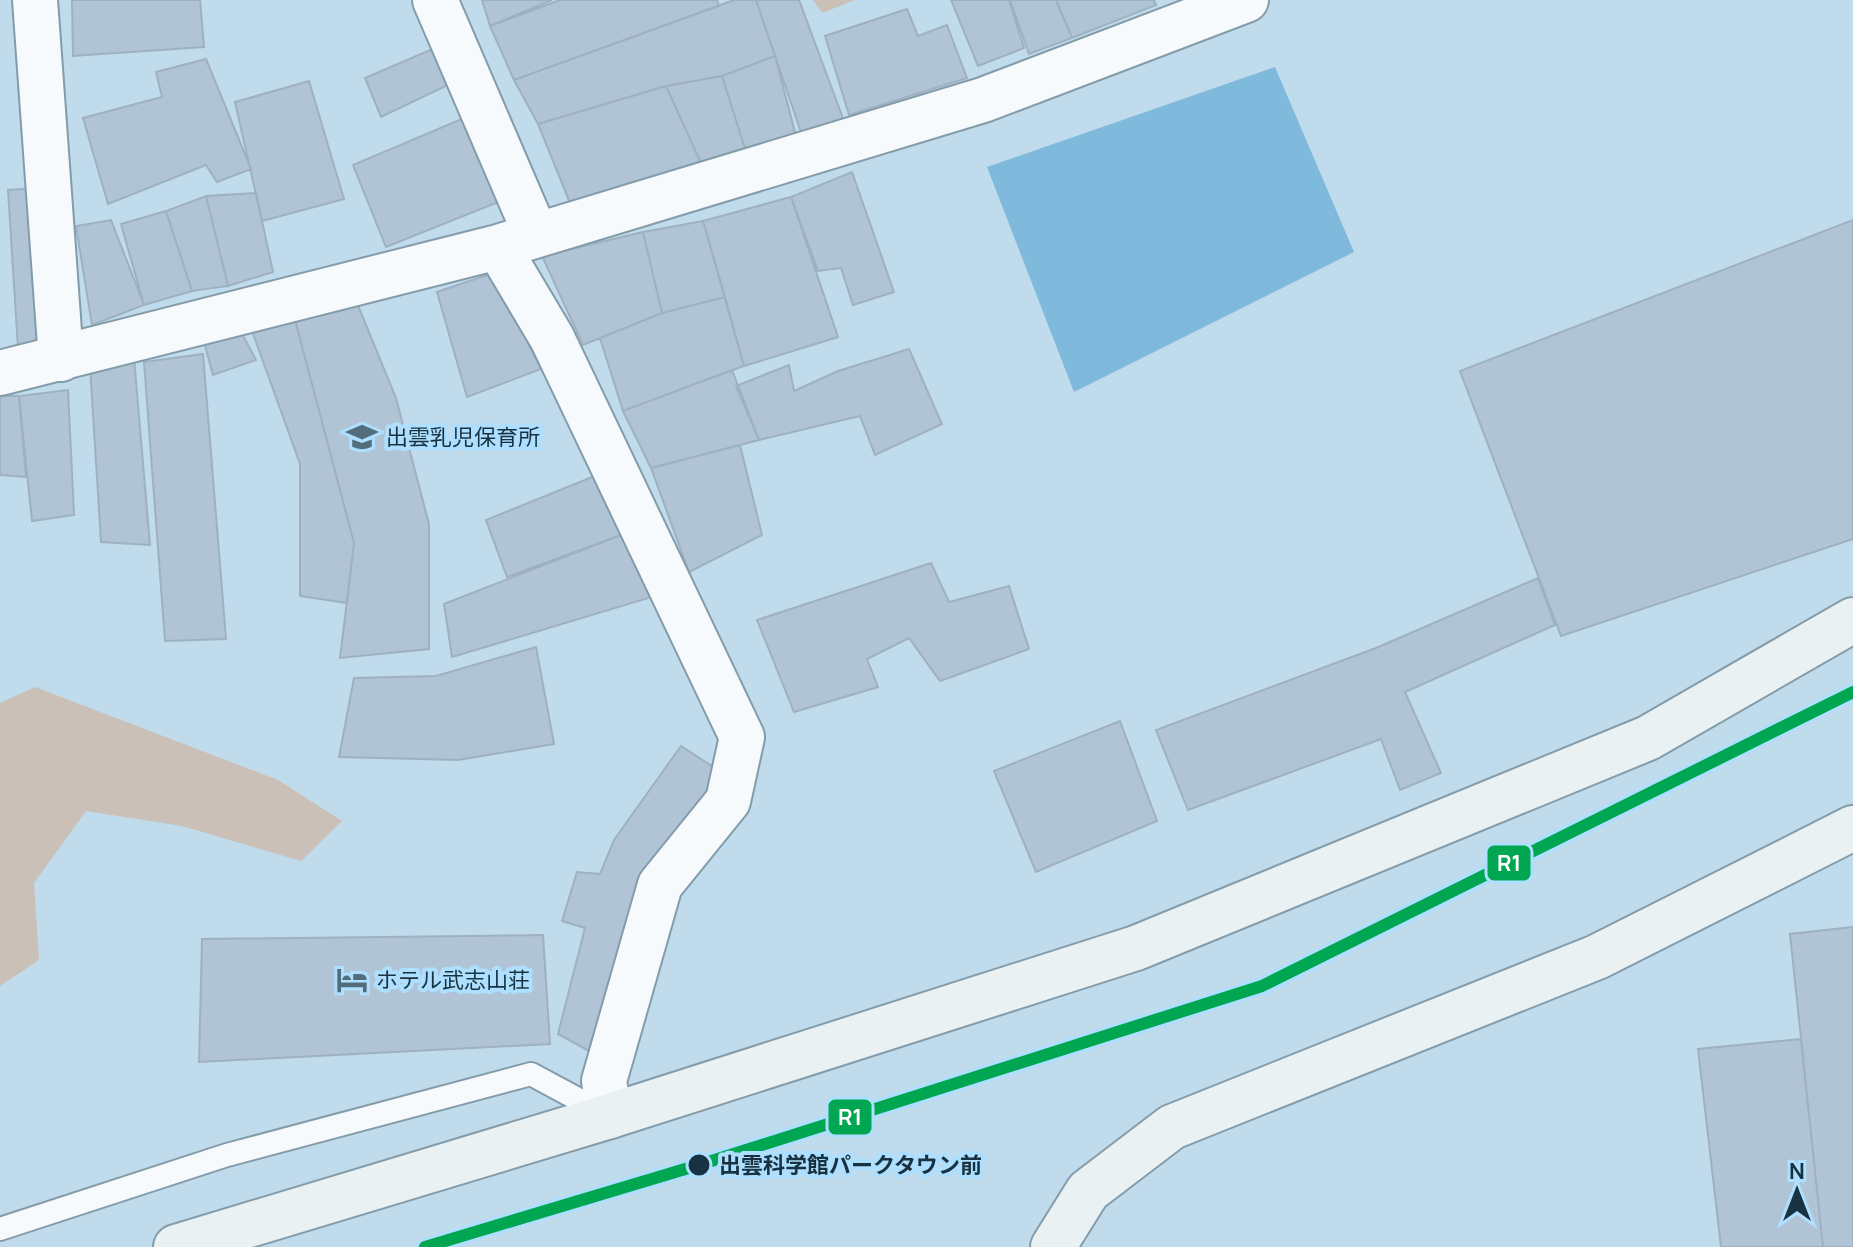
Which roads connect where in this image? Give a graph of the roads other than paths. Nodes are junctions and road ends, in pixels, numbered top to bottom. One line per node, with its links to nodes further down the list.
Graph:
1 (35, 0): 5 (street)
2 (435, 0): 4 (street)
3 (1246, 0): 4 (street)
4 (517, 241): 5 (street); 9 (street)
5 (61, 359): 6 (street)
6 (0, 373)
7 (1853, 620): 9 (street)
8 (1853, 828): 12 (street)
9 (610, 1116): 10 (lane); 11 (street)
10 (0, 1229)
11 (176, 1247)
12 (1053, 1247)

